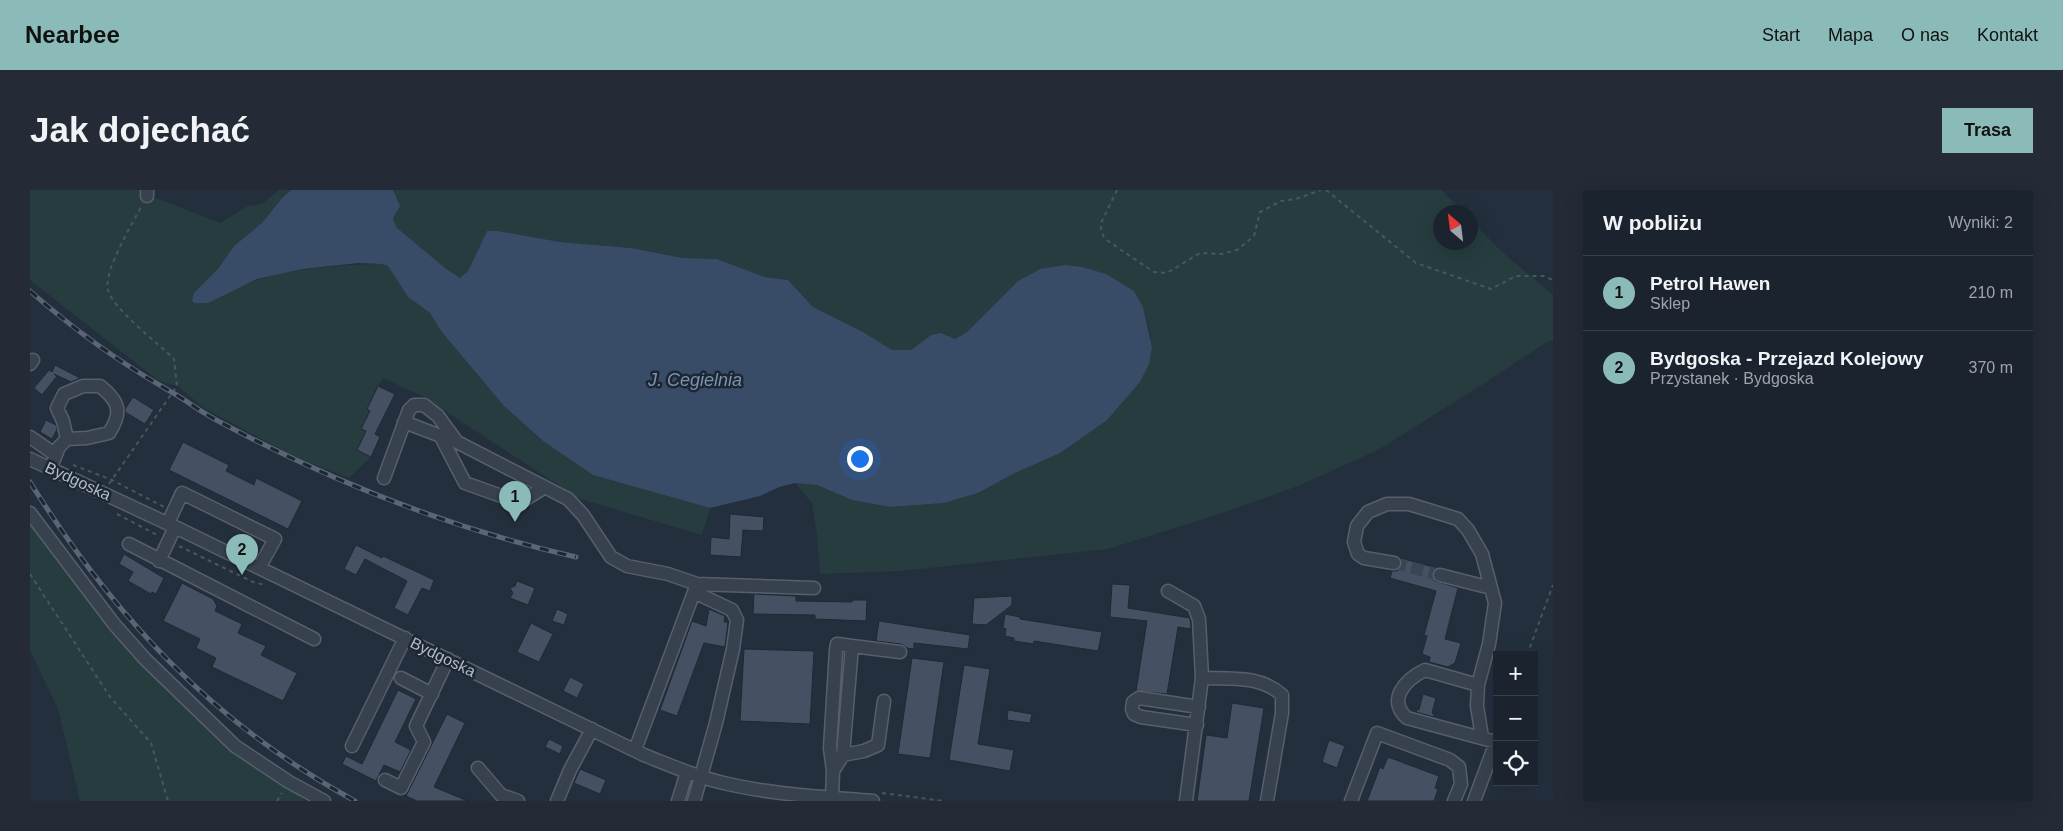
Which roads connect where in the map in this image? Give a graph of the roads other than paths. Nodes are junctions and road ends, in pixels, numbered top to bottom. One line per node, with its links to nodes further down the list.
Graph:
1 (404, 422): 2 (street); 5 (street); 8 (street)
2 (440, 435): 5 (street); 9 (street)
3 (30, 438): 7 (street)
4 (67, 439): 4 (street); 7 (street)
5 (457, 442): 9 (street)
6 (30, 459): 7 (street, Bydgoska)
7 (54, 460): 11 (street, Bydgoska)
8 (384, 478)
9 (545, 487): 17 (street)
10 (30, 514): 45 (street)
11 (172, 521): 13 (street); 15 (street, Bydgoska); 15 (street)
12 (129, 544): 13 (street)
13 (159, 561): 22 (street)
14 (1394, 563): 19 (street)
15 (260, 568): 21 (street, Bydgoska)
16 (1440, 574): 19 (street)
17 (696, 588): 18 (street); 36 (street); 41 (street)
18 (814, 588)
19 (1491, 588): 28 (street)
20 (1168, 592): 27 (street)
21 (405, 638): 25 (street, Bydgoska); 35 (street)
22 (314, 639)
23 (852, 646): 24 (street); 37 (street); 39 (street)
24 (900, 652)
25 (448, 660): 29 (street); 33 (street, Bydgoska)
26 (401, 678): 29 (street)
27 (1202, 678): 31 (street); 51 (street)
28 (1478, 685): 34 (street); 34 (street)
29 (432, 694): 42 (street)
30 (884, 701): 37 (street)
31 (1200, 707): 32 (street); 32 (street)
32 (1197, 725): 50 (street)
33 (592, 729): 36 (street, Bydgoska); 47 (street)
34 (1482, 738): 54 (street)
35 (352, 746)
36 (635, 750): 40 (street, Bydgoska)
37 (843, 755): 39 (street)
38 (478, 768): 46 (street)
39 (833, 771): 44 (street)
40 (687, 772): 41 (street, Bydgoska); 48 (street)
41 (701, 776): 44 (street, Bydgoska); 49 (street)
42 (385, 780)
43 (875, 797): 44 (street, Bydgoska)
44 (832, 798)
45 (324, 801)
46 (518, 801)
47 (557, 801)
48 (678, 801)
49 (694, 801)
50 (1186, 801)
51 (1267, 801)
52 (1351, 801): 53 (street)
53 (1454, 801)
54 (1474, 801)

